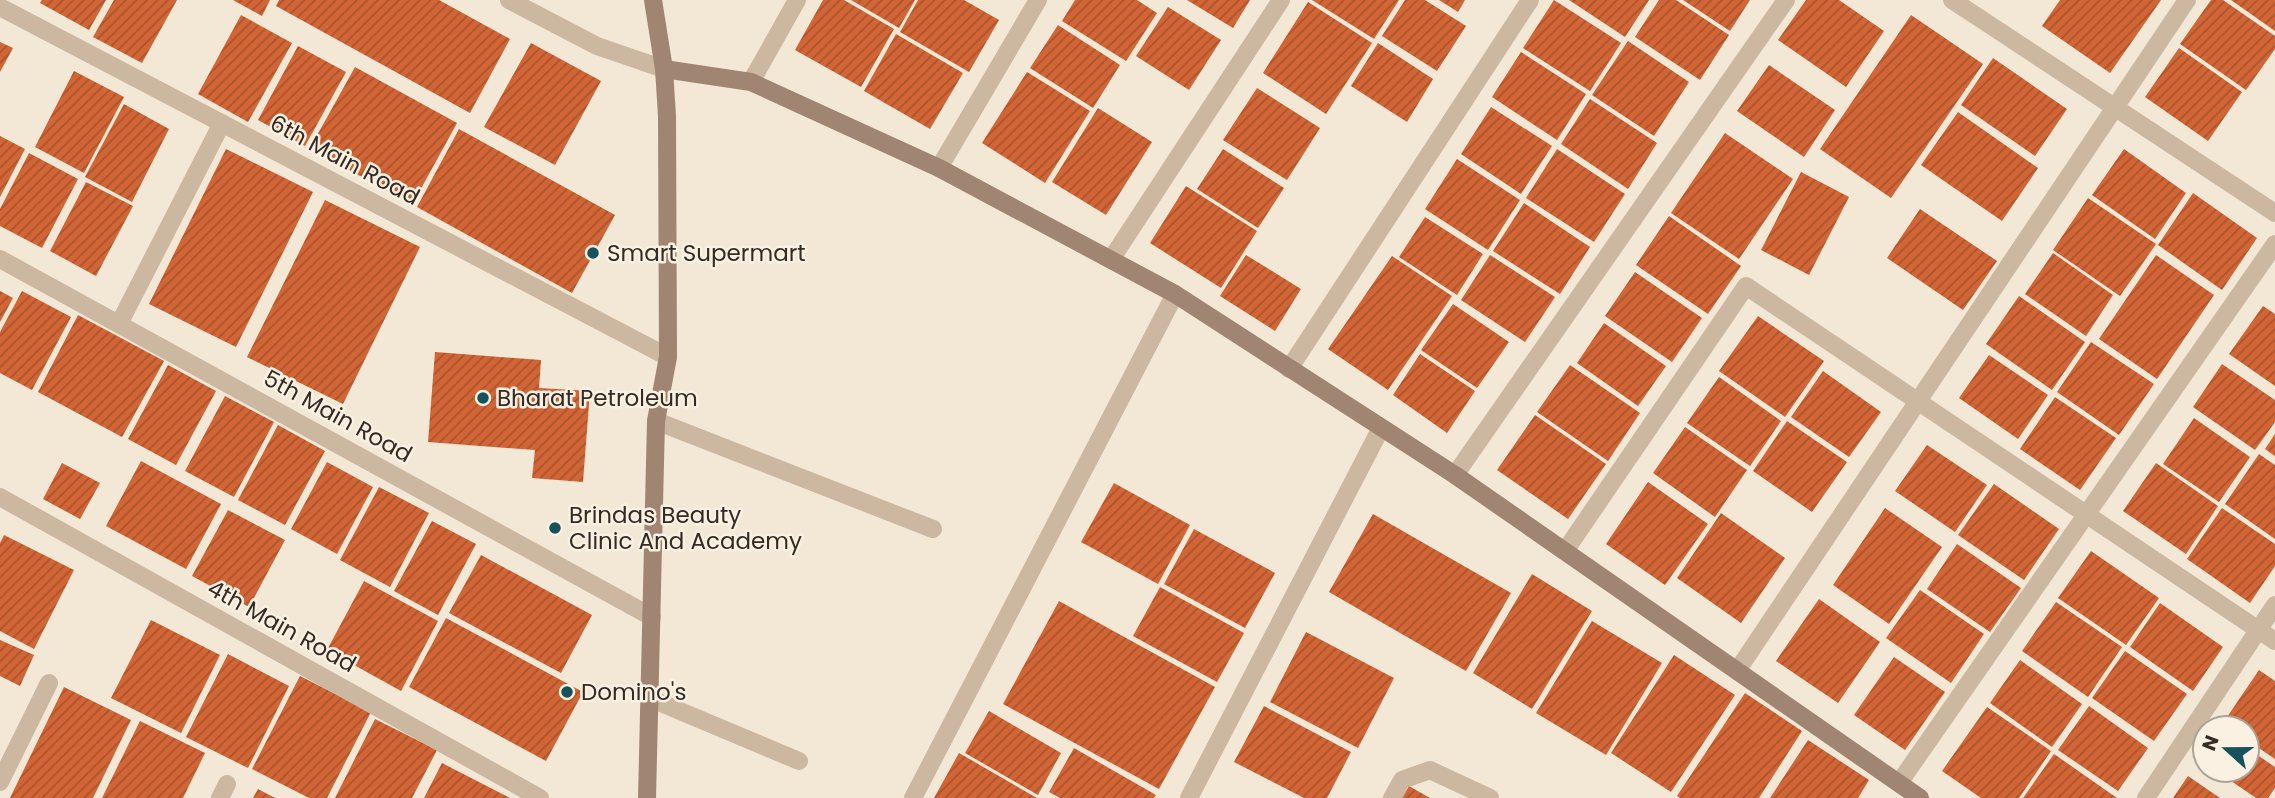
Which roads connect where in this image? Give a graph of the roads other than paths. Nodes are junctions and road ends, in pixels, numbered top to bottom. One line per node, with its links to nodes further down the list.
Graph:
1 (509, 0): 11 (street)
2 (653, 0): 11 (street)
3 (797, 0): 12 (street)
4 (1038, 0): 15 (street)
5 (1282, 0): 18 (street)
6 (1530, 0): 23 (street)
7 (1786, 0): 27 (street)
8 (1952, 0): 13 (street)
9 (2187, 0): 13 (street)
10 (0, 7): 14 (street, 6th Main Road)
11 (664, 69): 12 (street); 22 (street)
12 (751, 82): 15 (street)
13 (2115, 107): 16 (street); 24 (street)
14 (222, 123): 21 (street); 22 (street, 6th Main Road)
15 (939, 168): 18 (street)
16 (2275, 213)
17 (2275, 244): 29 (street)
18 (1112, 258): 20 (street)
19 (0, 259): 21 (street, 5th Main Road)
20 (1175, 294): 23 (street); 44 (street)
21 (119, 324): 33 (street, 5th Main Road)
22 (668, 357): 25 (street)
23 (1289, 369): 26 (street)
24 (1917, 402): 29 (street); 31 (street); 36 (street)
25 (656, 421): 30 (street); 33 (street)
26 (1381, 428): 27 (street); 45 (street)
27 (1455, 475): 31 (street)
28 (0, 497): 42 (street, 4th Main Road)
29 (2085, 516): 34 (street); 41 (street)
30 (933, 529)
31 (1565, 551): 36 (street)
32 (2275, 605): 34 (street)
33 (652, 617): 38 (street)
34 (2259, 629): 35 (street); 49 (street)
35 (2275, 641)
36 (1737, 671): 41 (street)
37 (50, 683): 40 (street)
38 (649, 698): 39 (street); 43 (street)
39 (799, 761)
40 (0, 782)
41 (1899, 783): 48 (street)
42 (540, 798)
43 (647, 798)
44 (913, 798)
45 (1189, 798)
46 (1392, 798): 47 (street)
47 (1490, 798)
48 (1920, 798)
49 (2146, 798)

